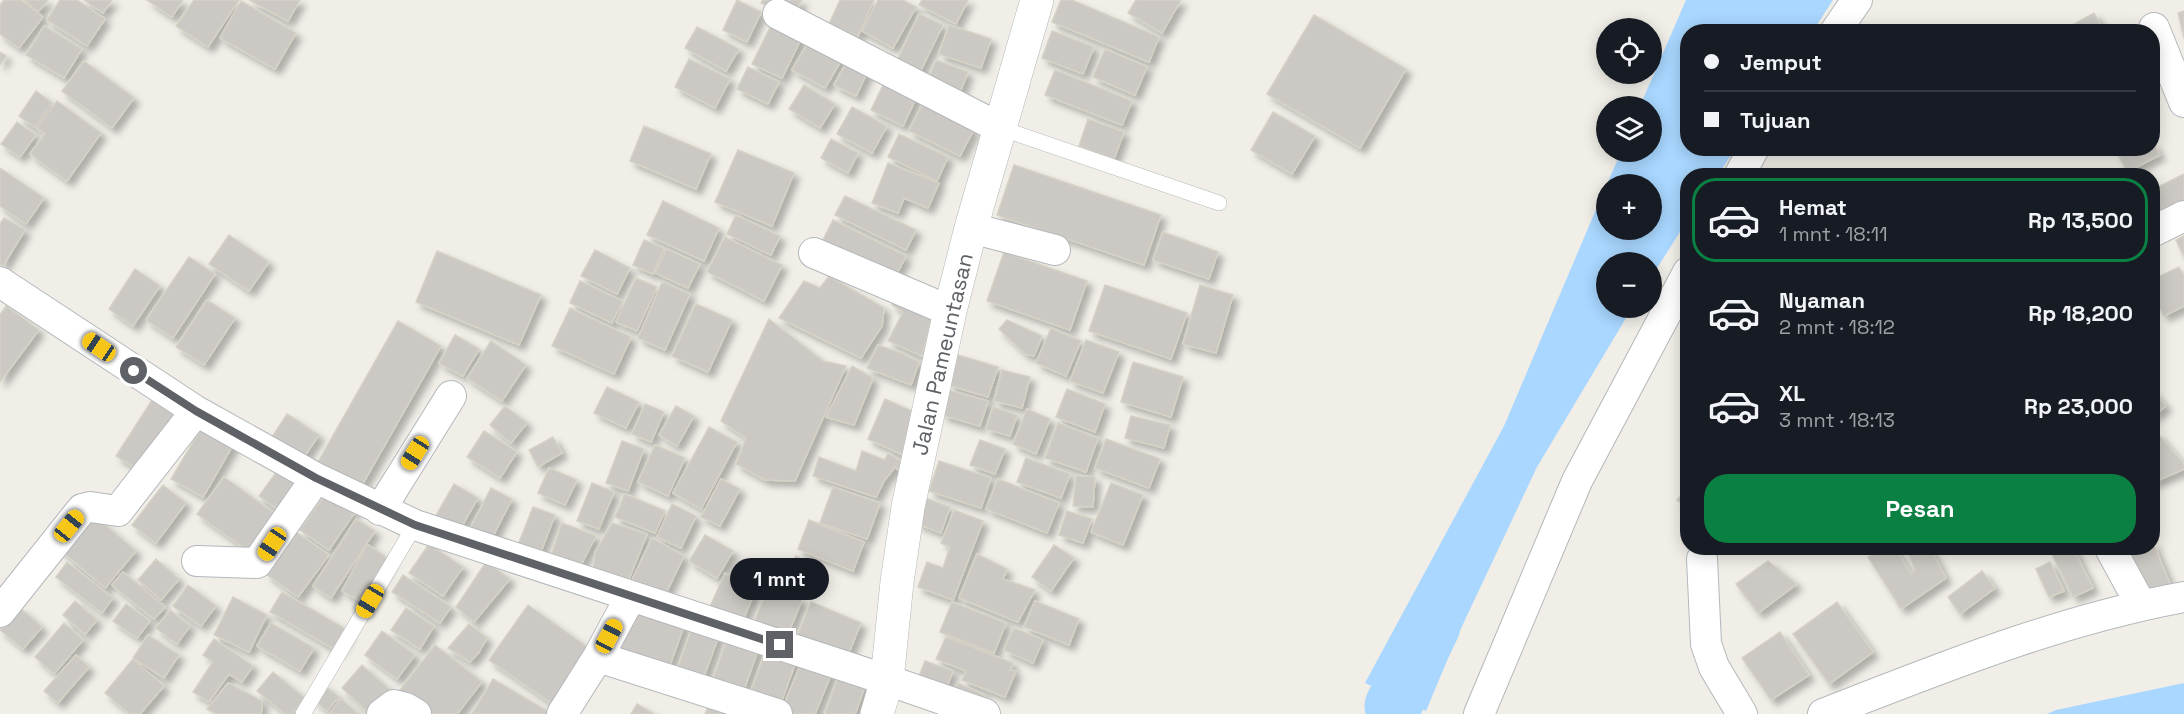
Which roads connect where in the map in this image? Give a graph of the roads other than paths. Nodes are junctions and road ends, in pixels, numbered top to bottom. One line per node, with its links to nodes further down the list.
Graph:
1 (1036, 0): 7 (street, Jalan Pameuntasan)
2 (1857, 0): 4 (street)
3 (778, 14): 7 (street)
4 (1840, 24)
5 (2160, 43): 6 (street)
6 (2184, 102)
7 (1000, 128): 8 (lane); 10 (street, Jalan Pameuntasan)
8 (1219, 203)
9 (2184, 216): 11 (street)
10 (971, 228): 12 (street); 16 (street, Jalan Pameuntasan)
11 (2160, 228)
12 (1055, 250)
13 (814, 253): 16 (street)
14 (1680, 287): 38 (street)
15 (3, 290): 18 (street)
16 (950, 311): 30 (street, Jalan Pameuntasan)
17 (451, 396): 20 (street)
18 (196, 411): 19 (street); 28 (street)
19 (316, 478): 20 (street); 24 (street)
20 (380, 510): 21 (street)
21 (415, 525): 25 (street); 31 (lane)
22 (2114, 555): 27 (street)
23 (1702, 559): 39 (street)
24 (197, 561)
25 (631, 596): 29 (street); 30 (street)
26 (2184, 597): 27 (street)
27 (2141, 605): 40 (street)
28 (0, 612)
29 (598, 657): 34 (street); 35 (street)
30 (887, 680): 36 (street, Jalan Pameuntasan); 37 (street)
31 (303, 714)
32 (382, 714): 33 (street)
33 (416, 714)
34 (562, 714)
35 (777, 714)
36 (878, 714)
37 (985, 714)
38 (1479, 714)
39 (1742, 714)
40 (1823, 714)

